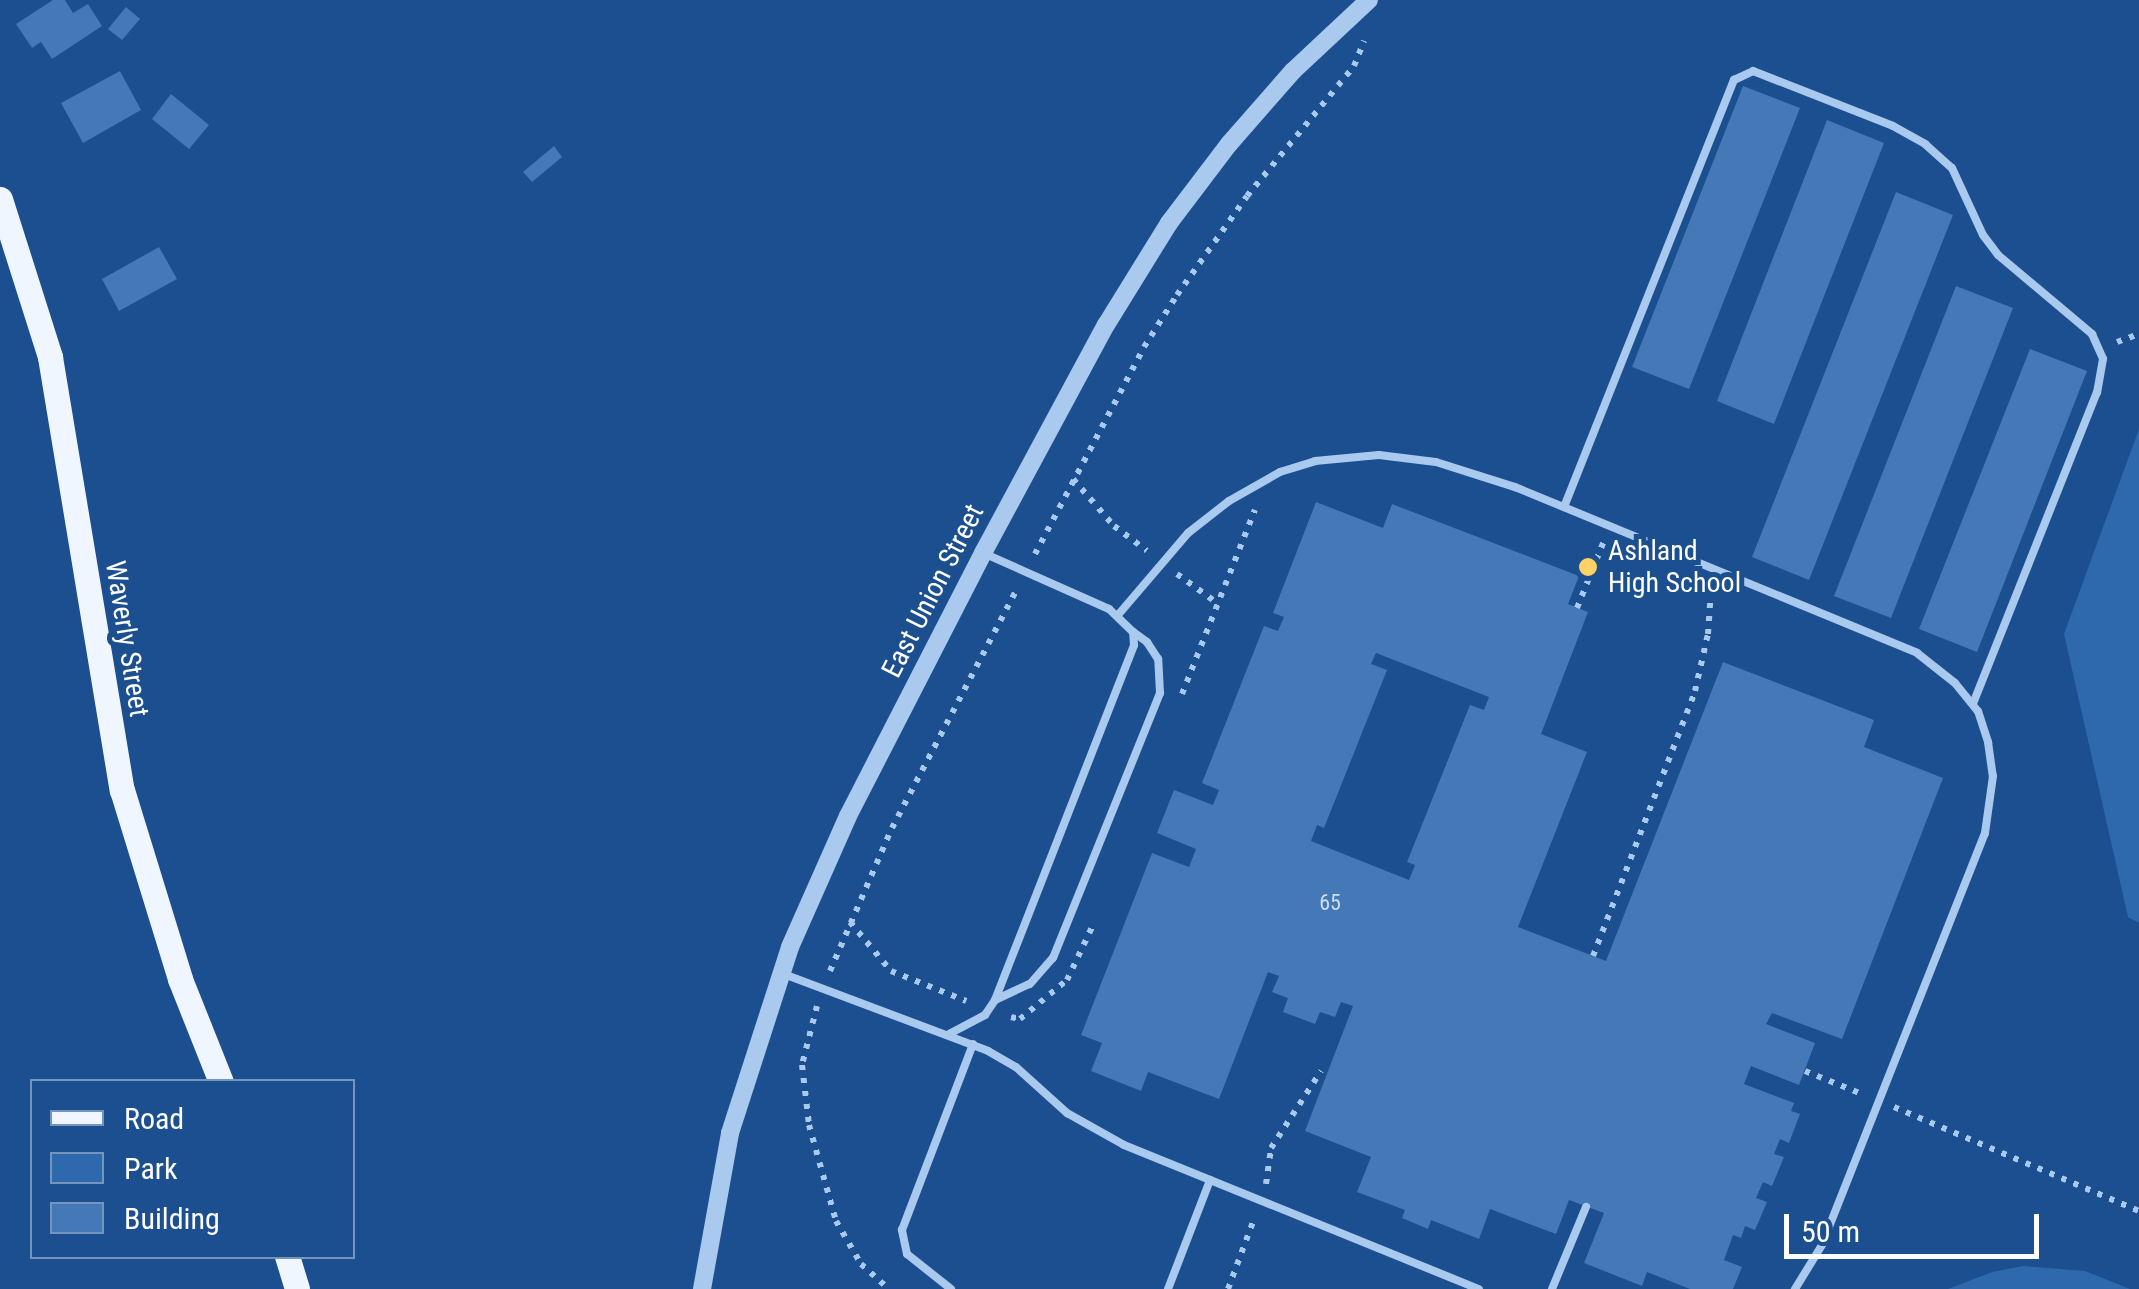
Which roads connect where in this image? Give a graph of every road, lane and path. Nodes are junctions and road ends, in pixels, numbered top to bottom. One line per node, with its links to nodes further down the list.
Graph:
1 (1368, 1): 3 (path); 6 (street, East Union Street)
2 (0, 199): 23 (main road, Waverly Street)
3 (1074, 479): 7 (path); 9 (path)
4 (1564, 507): 5 (lane); 7 (lane); 14 (lane)
5 (1610, 526): 8 (lane); 11 (path)
6 (982, 553): 9 (lane); 16 (street, East Union Street)
7 (1162, 563): 10 (path); 12 (lane)
8 (1712, 568): 14 (lane); 15 (path)
9 (1026, 572): 12 (lane); 17 (path)
10 (1216, 603)
11 (1578, 608)
12 (1118, 615): 13 (lane)
13 (1133, 632): 18 (lane); 18 (lane)
14 (1972, 704): 24 (lane)
15 (1593, 956)
16 (781, 973): 17 (lane); 31 (street, East Union Street)
17 (824, 988): 19 (lane); 32 (path)
18 (995, 1000): 19 (lane)
19 (949, 1034): 20 (lane)
20 (973, 1044): 25 (lane); 33 (lane)
21 (1805, 1070): 24 (path)
22 (1321, 1071): 26 (path)
23 (220, 1079)
24 (1879, 1101): 28 (path); 38 (lane)
25 (1210, 1180): 26 (lane); 34 (lane)
26 (1261, 1200): 35 (path); 36 (lane)
27 (1586, 1207): 37 (lane)
28 (2139, 1211)
29 (288, 1259): 30 (main road)
30 (297, 1289)
31 (702, 1289)
32 (889, 1289)
33 (951, 1289)
34 (1168, 1289)
35 (1228, 1289)
36 (1478, 1289)
37 (1552, 1289)
38 (1795, 1289)

